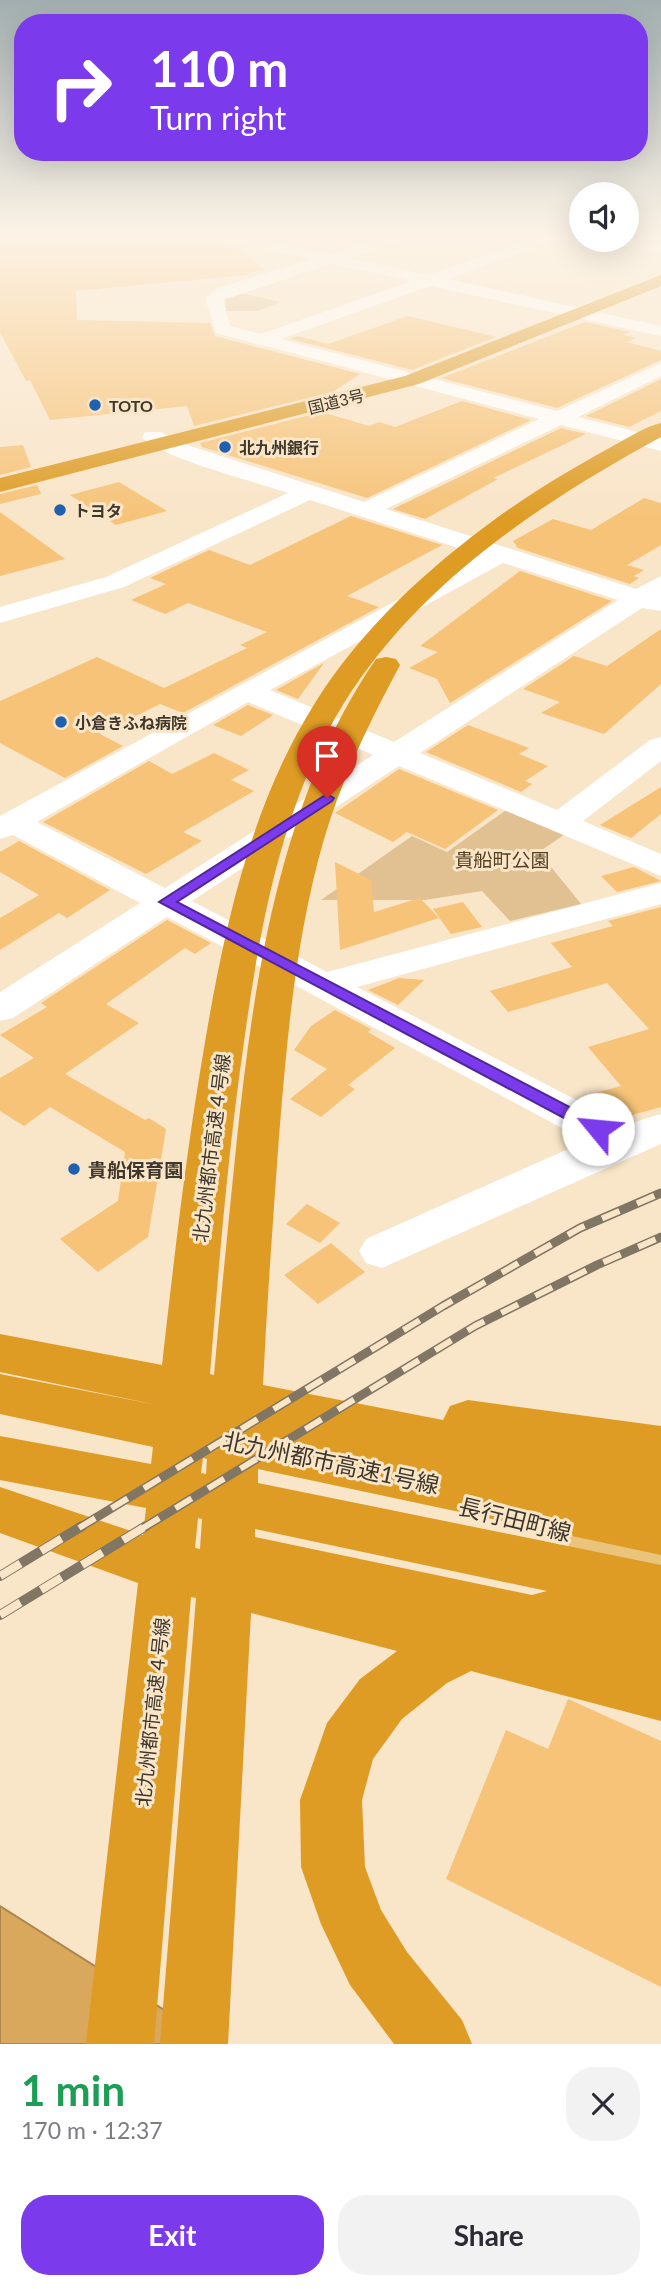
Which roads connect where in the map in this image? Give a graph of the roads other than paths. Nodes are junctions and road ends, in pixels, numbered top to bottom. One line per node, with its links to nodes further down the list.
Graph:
1 (222, 328): 4 (street)
2 (293, 328): 4 (street)
3 (530, 328): 6 (highway, 国道3号)
4 (260, 340): 6 (street)
5 (661, 369): 7 (street)
6 (404, 378): 7 (street); 9 (highway, 国道3号)
7 (560, 418): 10 (street); 14 (street)
8 (661, 429): 43 (highway, 北九州都市高速４号線)
9 (158, 440): 11 (highway, 国道3号); 12 (highway, 国道3号); 13 (street)
10 (661, 445): 44 (highway)
11 (0, 474)
12 (0, 485)
13 (308, 492): 14 (street); 17 (street)
14 (366, 510): 15 (street)
15 (501, 554): 16 (street); 18 (street)
16 (653, 596): 20 (street)
17 (0, 615)
18 (247, 691): 20 (street); 22 (street)
19 (661, 746): 21 (street)
20 (396, 753): 21 (street); 25 (street)
21 (561, 823): 23 (street)
22 (6, 826): 25 (street)
23 (661, 866)
24 (661, 893): 26 (street)
25 (167, 902): 26 (street); 27 (street)
26 (321, 985): 28 (street)
27 (0, 1009)
28 (642, 1135): 29 (street)
29 (382, 1251)
30 (0, 1353): 31 (highway)
31 (57, 1364): 33 (highway); 35 (highway)
32 (0, 1396): 37 (highway, 北九州都市高速1号線); 38 (main road, 長行田町線)
33 (661, 1448)
34 (0, 1458): 39 (highway)
35 (661, 1485)
36 (0, 1509): 41 (highway); 42 (highway)
37 (661, 1531)
38 (661, 1556)
39 (661, 1591)
40 (661, 1604): 45 (highway)
41 (661, 1648)
42 (661, 1693)
43 (120, 2044)
44 (194, 2044)
45 (438, 2044)

